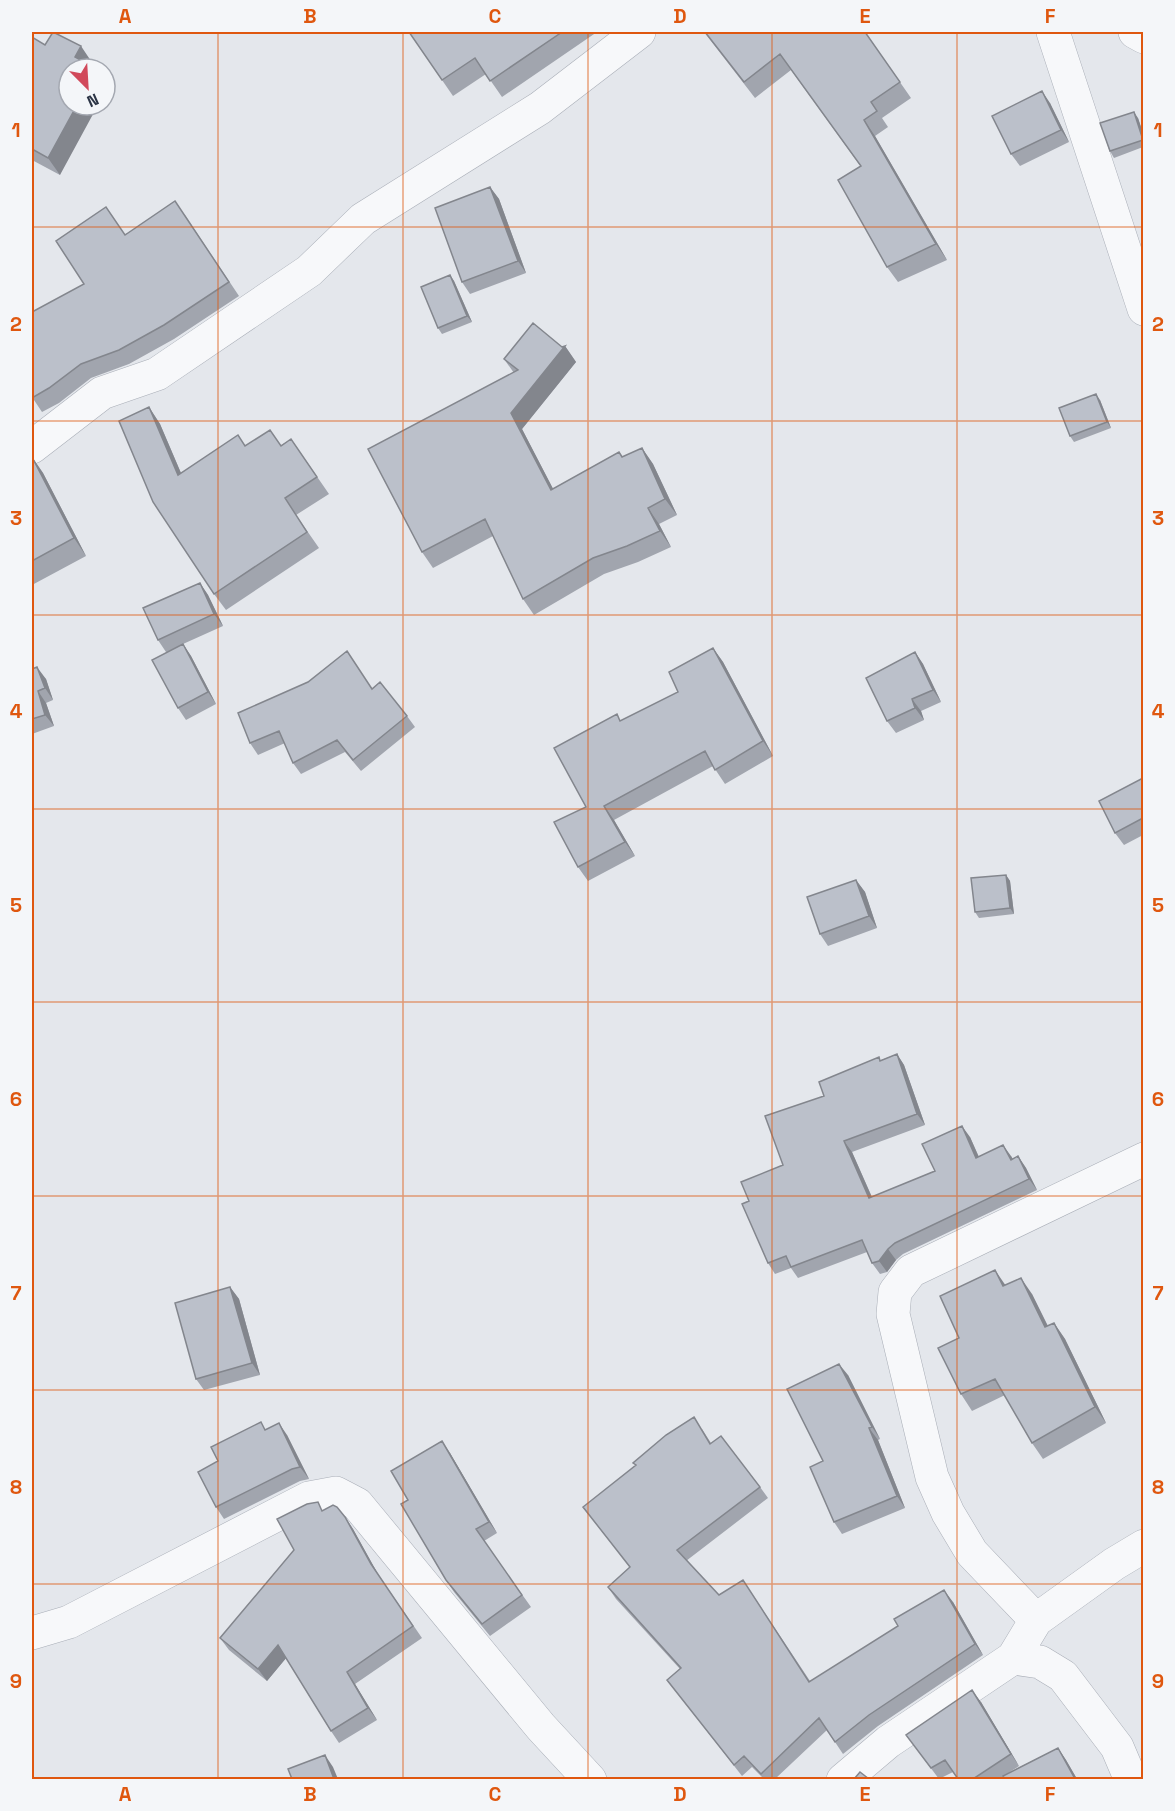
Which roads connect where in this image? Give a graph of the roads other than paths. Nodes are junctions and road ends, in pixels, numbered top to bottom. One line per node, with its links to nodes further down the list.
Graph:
1 (639, 32): 6 (street)
2 (1053, 32): 5 (street)
3 (1136, 32): 4 (street)
4 (1143, 37)
5 (1143, 309)
6 (32, 447)
7 (1143, 1159): 8 (street)
8 (1128, 1177): 10 (street)
9 (1143, 1546): 10 (street)
10 (1036, 1620): 12 (street)
11 (32, 1632): 13 (street)
12 (1013, 1658): 14 (street); 15 (street)
13 (590, 1779)
14 (843, 1779)
15 (1131, 1779)

